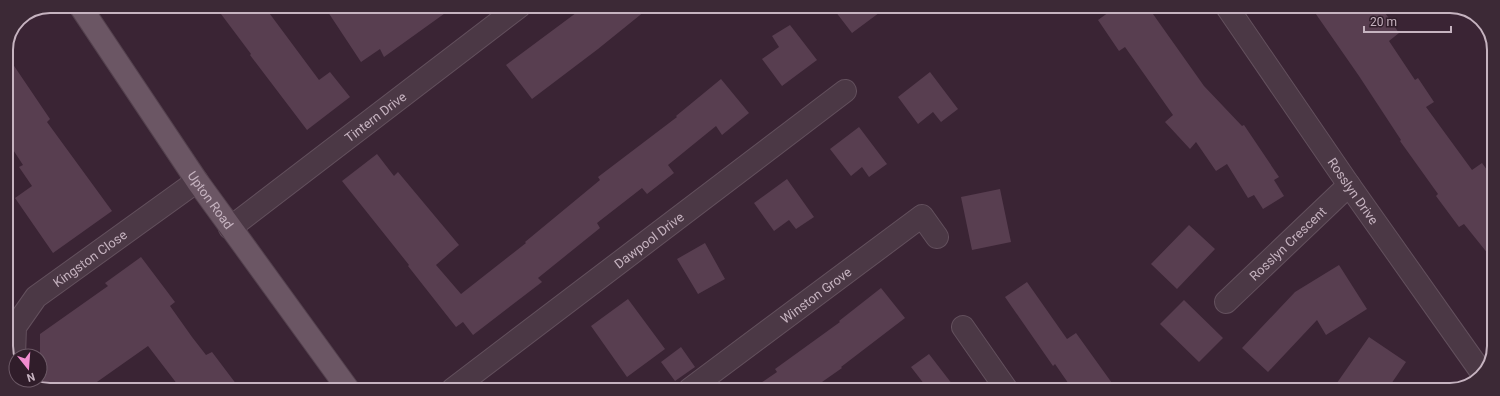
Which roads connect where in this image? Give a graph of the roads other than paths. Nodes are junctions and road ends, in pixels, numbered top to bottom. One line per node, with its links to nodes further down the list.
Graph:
1 (85, 13): 5 (main road, Upton Road)
2 (511, 13): 7 (street, Tintern Drive)
3 (1232, 13): 6 (street, Rosslyn Drive)
4 (845, 91): 14 (street, Dawpool Drive)
5 (197, 181): 7 (main road, Upton Road); 11 (street, Kingston Close)
6 (1349, 185): 9 (street, Rosslyn Crescent); 12 (street, Rosslyn Drive)
7 (230, 228): 13 (main road, Upton Road)
8 (937, 236): 15 (street, Winston Grove)
9 (1226, 302)
10 (963, 327): 16 (street)
11 (14, 348)
12 (1479, 369)
13 (344, 383)
14 (461, 383)
15 (698, 383)
16 (1002, 383)

